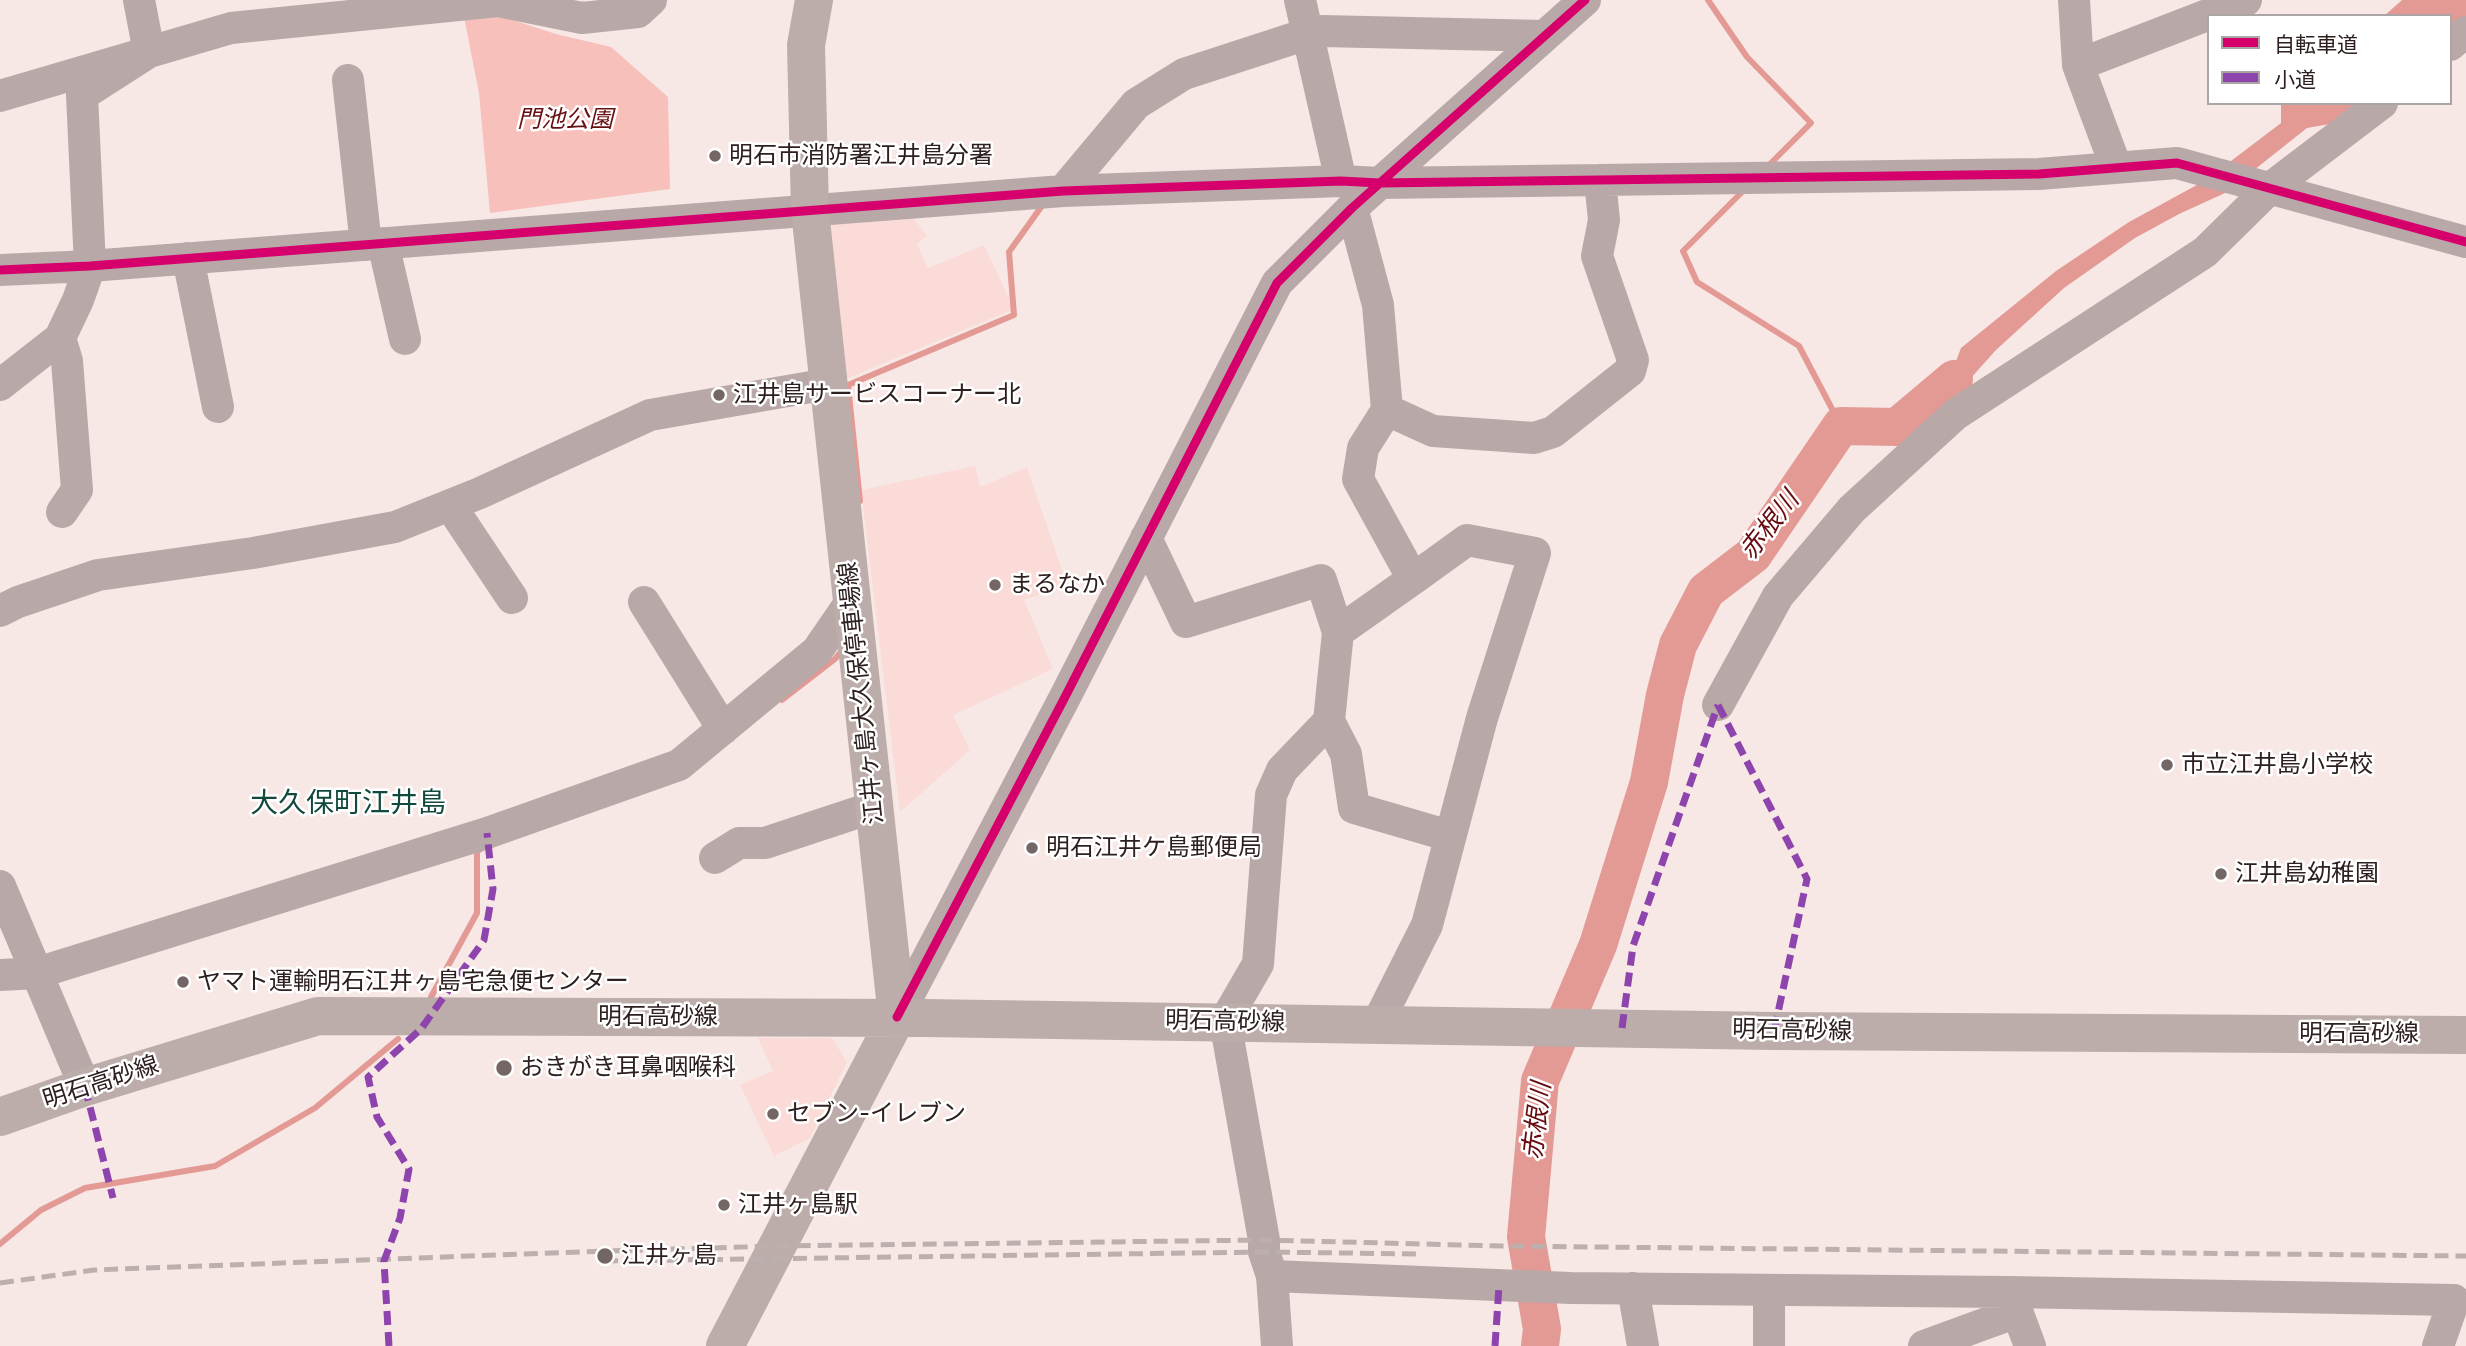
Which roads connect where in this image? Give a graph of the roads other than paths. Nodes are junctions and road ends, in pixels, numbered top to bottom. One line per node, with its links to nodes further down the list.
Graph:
1 (139, 0): 15 (street)
2 (651, 0): 8 (street)
3 (814, 0): 26 (main road, 江井ヶ島大久保停車場線)
4 (1300, 0): 12 (street)
5 (1585, 0): 13 (street)
6 (2074, 0): 16 (street)
7 (2246, 0): 9 (street)
8 (373, 7): 15 (street)
9 (2210, 14)
10 (2207, 15): 16 (street)
11 (2466, 32): 14 (street)
12 (1307, 34): 13 (street); 24 (street); 25 (street)
13 (1544, 36): 22 (street)
14 (2452, 43)
15 (149, 52): 18 (street); 30 (street)
16 (2078, 65): 20 (street)
17 (348, 80): 28 (street)
18 (0, 96)
19 (2379, 105): 23 (street)
20 (2116, 167): 21 (street); 23 (street)
21 (1600, 180): 22 (street); 37 (street)
22 (1380, 183): 25 (street)
23 (2269, 189): 27 (street); 47 (street)
24 (1063, 191): 25 (street); 26 (street)
25 (1346, 195): 37 (street); 40 (street)
26 (810, 211): 28 (street); 34 (main road, 江井ヶ島大久保停車場線)
27 (2466, 242)
28 (374, 244): 29 (street); 33 (street)
29 (188, 258): 30 (street); 36 (street)
30 (90, 265): 31 (street); 32 (street)
31 (0, 270)
32 (60, 338): 35 (street); 39 (street)
33 (405, 339)
34 (828, 384): 38 (street); 43 (main road, 江井ヶ島大久保停車場線)
35 (0, 385)
36 (218, 407)
37 (1387, 410): 41 (street)
38 (450, 505): 42 (street); 45 (street)
39 (62, 512)
40 (1146, 538): 46 (street); 56 (street)
41 (1413, 579): 46 (street); 51 (street)
42 (512, 598)
43 (852, 600): 49 (street); 50 (main road, 江井ヶ島大久保停車場線)
44 (644, 601): 49 (street)
45 (0, 611)
46 (1338, 632): 48 (street)
47 (1718, 705)
48 (1329, 721): 51 (street); 57 (street)
49 (723, 729): 54 (street)
50 (874, 807): 52 (street); 56 (main road, 江井ヶ島大久保停車場線)
51 (1450, 836): 58 (street)
52 (715, 858)
53 (0, 886): 54 (street)
54 (37, 973): 55 (street); 60 (street)
55 (0, 975)
56 (897, 1017): 57 (main road, 明石高砂線); 60 (main road, 明石高砂線); 66 (main road)
57 (1225, 1021): 58 (main road, 明石高砂線); 62 (street)
58 (1377, 1024): 59 (main road, 明石高砂線)
59 (2466, 1035)
60 (85, 1087): 61 (main road, 明石高砂線)
61 (0, 1117)
62 (1272, 1276): 63 (street); 67 (street)
63 (1633, 1288): 64 (street); 68 (street)
64 (1769, 1290): 65 (street); 69 (street)
65 (2013, 1302): 70 (street); 71 (street); 72 (street)
66 (725, 1346)
67 (1277, 1346)
68 (1643, 1346)
69 (1769, 1346)
70 (1924, 1346)
71 (2030, 1346)
72 (2438, 1346)

